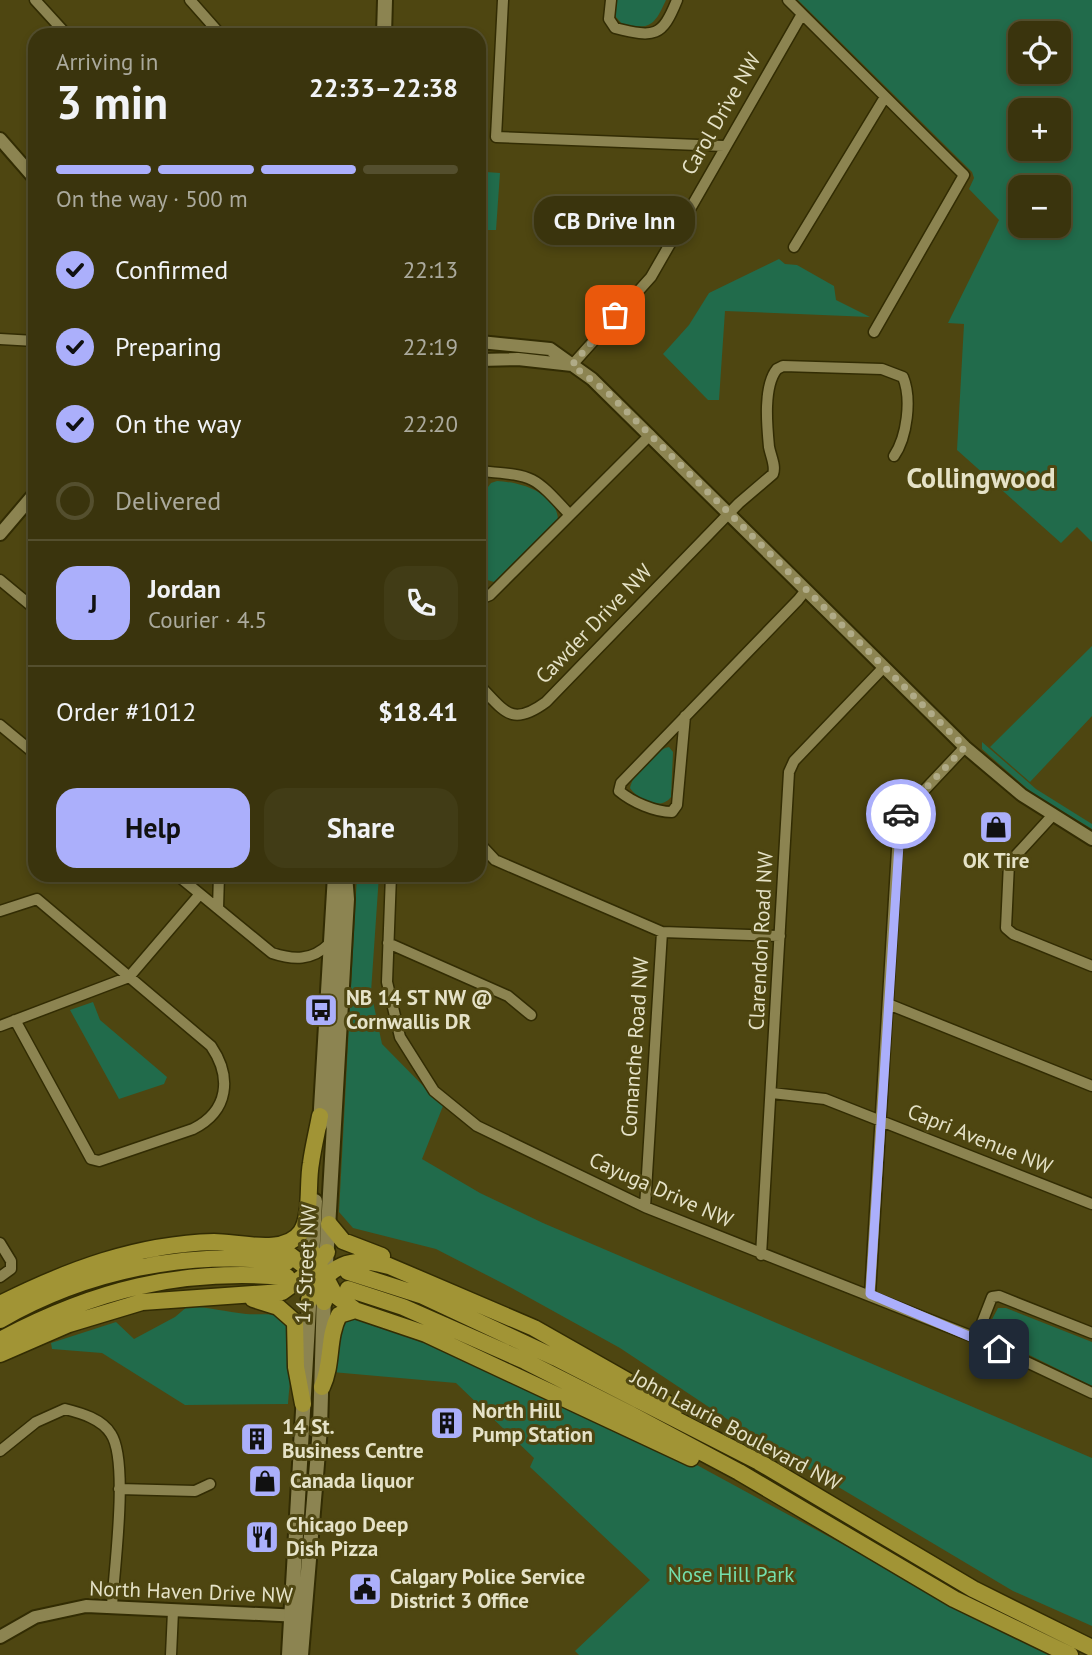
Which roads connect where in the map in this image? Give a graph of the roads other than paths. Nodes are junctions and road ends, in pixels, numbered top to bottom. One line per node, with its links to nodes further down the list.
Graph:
1 (35, 0): 9 (street)
2 (190, 0): 10 (street)
3 (385, 0): 11 (main road)
4 (503, 0): 14 (street)
5 (611, 0): 6 (street)
6 (677, 0)
7 (788, 0): 8 (street)
8 (802, 14): 12 (street); 14 (street, Carol Drive NW)
9 (61, 28)
10 (215, 28)
11 (384, 28)
12 (885, 96): 16 (street); 17 (street)
13 (0, 139): 15 (street)
14 (724, 146): 22 (street, Carol Drive NW)
15 (28, 171)
16 (794, 247)
17 (874, 332)
18 (0, 339): 19 (street)
19 (28, 341)
20 (486, 343): 22 (street)
21 (486, 360): 22 (street)
22 (572, 365): 23 (street)
23 (650, 435): 27 (street); 28 (street)
24 (894, 456): 27 (street, Cawder Drive NW)
25 (486, 472): 28 (street)
26 (28, 501): 29 (street)
27 (728, 514): 31 (street); 35 (street, Cawder Drive NW)
28 (570, 515): 32 (street)
29 (0, 534)
30 (0, 580): 33 (street)
31 (806, 590): 34 (street); 36 (street)
32 (486, 597)
33 (28, 603)
34 (884, 667): 38 (street); 52 (street, Clarendon Road NW)
35 (486, 692)
36 (685, 716): 36 (street)
37 (0, 725): 39 (street)
38 (965, 747): 40 (street); 57 (street)
39 (28, 748)
40 (1052, 816): 41 (street); 55 (street)
41 (1092, 839)
42 (486, 850): 51 (street)
43 (185, 882): 48 (street)
44 (219, 882): 49 (street)
45 (334, 882): 54 (main road, 14 Street NW)
46 (346, 882): 67 (main road, 14 Street NW)
47 (391, 882): 53 (street, Cayuga Drive NW)
48 (200, 894): 49 (street); 56 (street)
49 (218, 908): 54 (street)
50 (0, 911): 56 (street)
51 (662, 932): 52 (street); 66 (street, Comanche Road NW)
52 (780, 936): 62 (street, Clarendon Road NW)
53 (388, 943): 58 (street); 66 (street, Cayuga Drive NW)
54 (329, 944): 63 (main road, 14 Street NW)
55 (1092, 966)
56 (129, 977): 59 (street); 59 (street)
57 (888, 1004): 61 (street); 64 (street)
58 (531, 1015)
59 (15, 1020): 60 (street)
60 (0, 1026)
61 (1092, 1086)
62 (772, 1093): 64 (street, Capri Avenue NW); 70 (street, Clarendon Road NW)
63 (320, 1116): 69 (main road); 71 (main road, 14 Street NW)
64 (881, 1120): 65 (street, Capri Avenue NW); 75 (street)
65 (1092, 1204)
66 (645, 1207): 70 (street, Cayuga Drive NW)
67 (329, 1224): 71 (main road, 14 Street NW); 79 (main road)
68 (0, 1243): 73 (street)
69 (276, 1245): 71 (main road); 78 (main road)
70 (761, 1255): 75 (street, Cayuga Drive NW)
71 (318, 1267): 76 (main road); 77 (main road); 79 (main road); 80 (main road)
72 (348, 1272): 90 (main road, John Laurie Boulevard NW)
73 (0, 1277)
74 (348, 1289): 93 (main road, John Laurie Boulevard NW)
75 (870, 1294): 83 (street, Cayuga Drive NW)
76 (244, 1296): 85 (main road); 88 (main road)
77 (316, 1301): 86 (main road, 14 Street NW); 88 (main road, 14 Street NW)
78 (0, 1304)
79 (485, 1305): 90 (main road)
80 (355, 1310): 86 (main road); 93 (main road)
81 (0, 1320): 84 (main road)
82 (1092, 1333): 83 (street)
83 (976, 1338): 87 (street, Cayuga Drive NW)
84 (0, 1340)
85 (0, 1354)
86 (322, 1387): 96 (main road, 14 Street NW)
87 (1092, 1393)
88 (303, 1405): 96 (main road, 14 Street NW)
89 (0, 1451): 92 (street)
90 (759, 1462): 98 (main road, John Laurie Boulevard NW)
91 (210, 1484): 92 (street)
92 (119, 1489): 94 (street)
93 (805, 1512): 102 (main road, John Laurie Boulevard NW)
94 (112, 1606): 95 (street, North Haven Drive NW); 97 (street, North Haven Drive NW)
95 (173, 1611): 96 (street, North Haven Drive NW); 99 (street)
96 (297, 1616): 100 (main road, 14 Street NW); 101 (main road, 14 Street NW)
97 (0, 1637)
98 (1092, 1648)
99 (171, 1655)
100 (289, 1655)
101 (301, 1655)
102 (1070, 1655)

